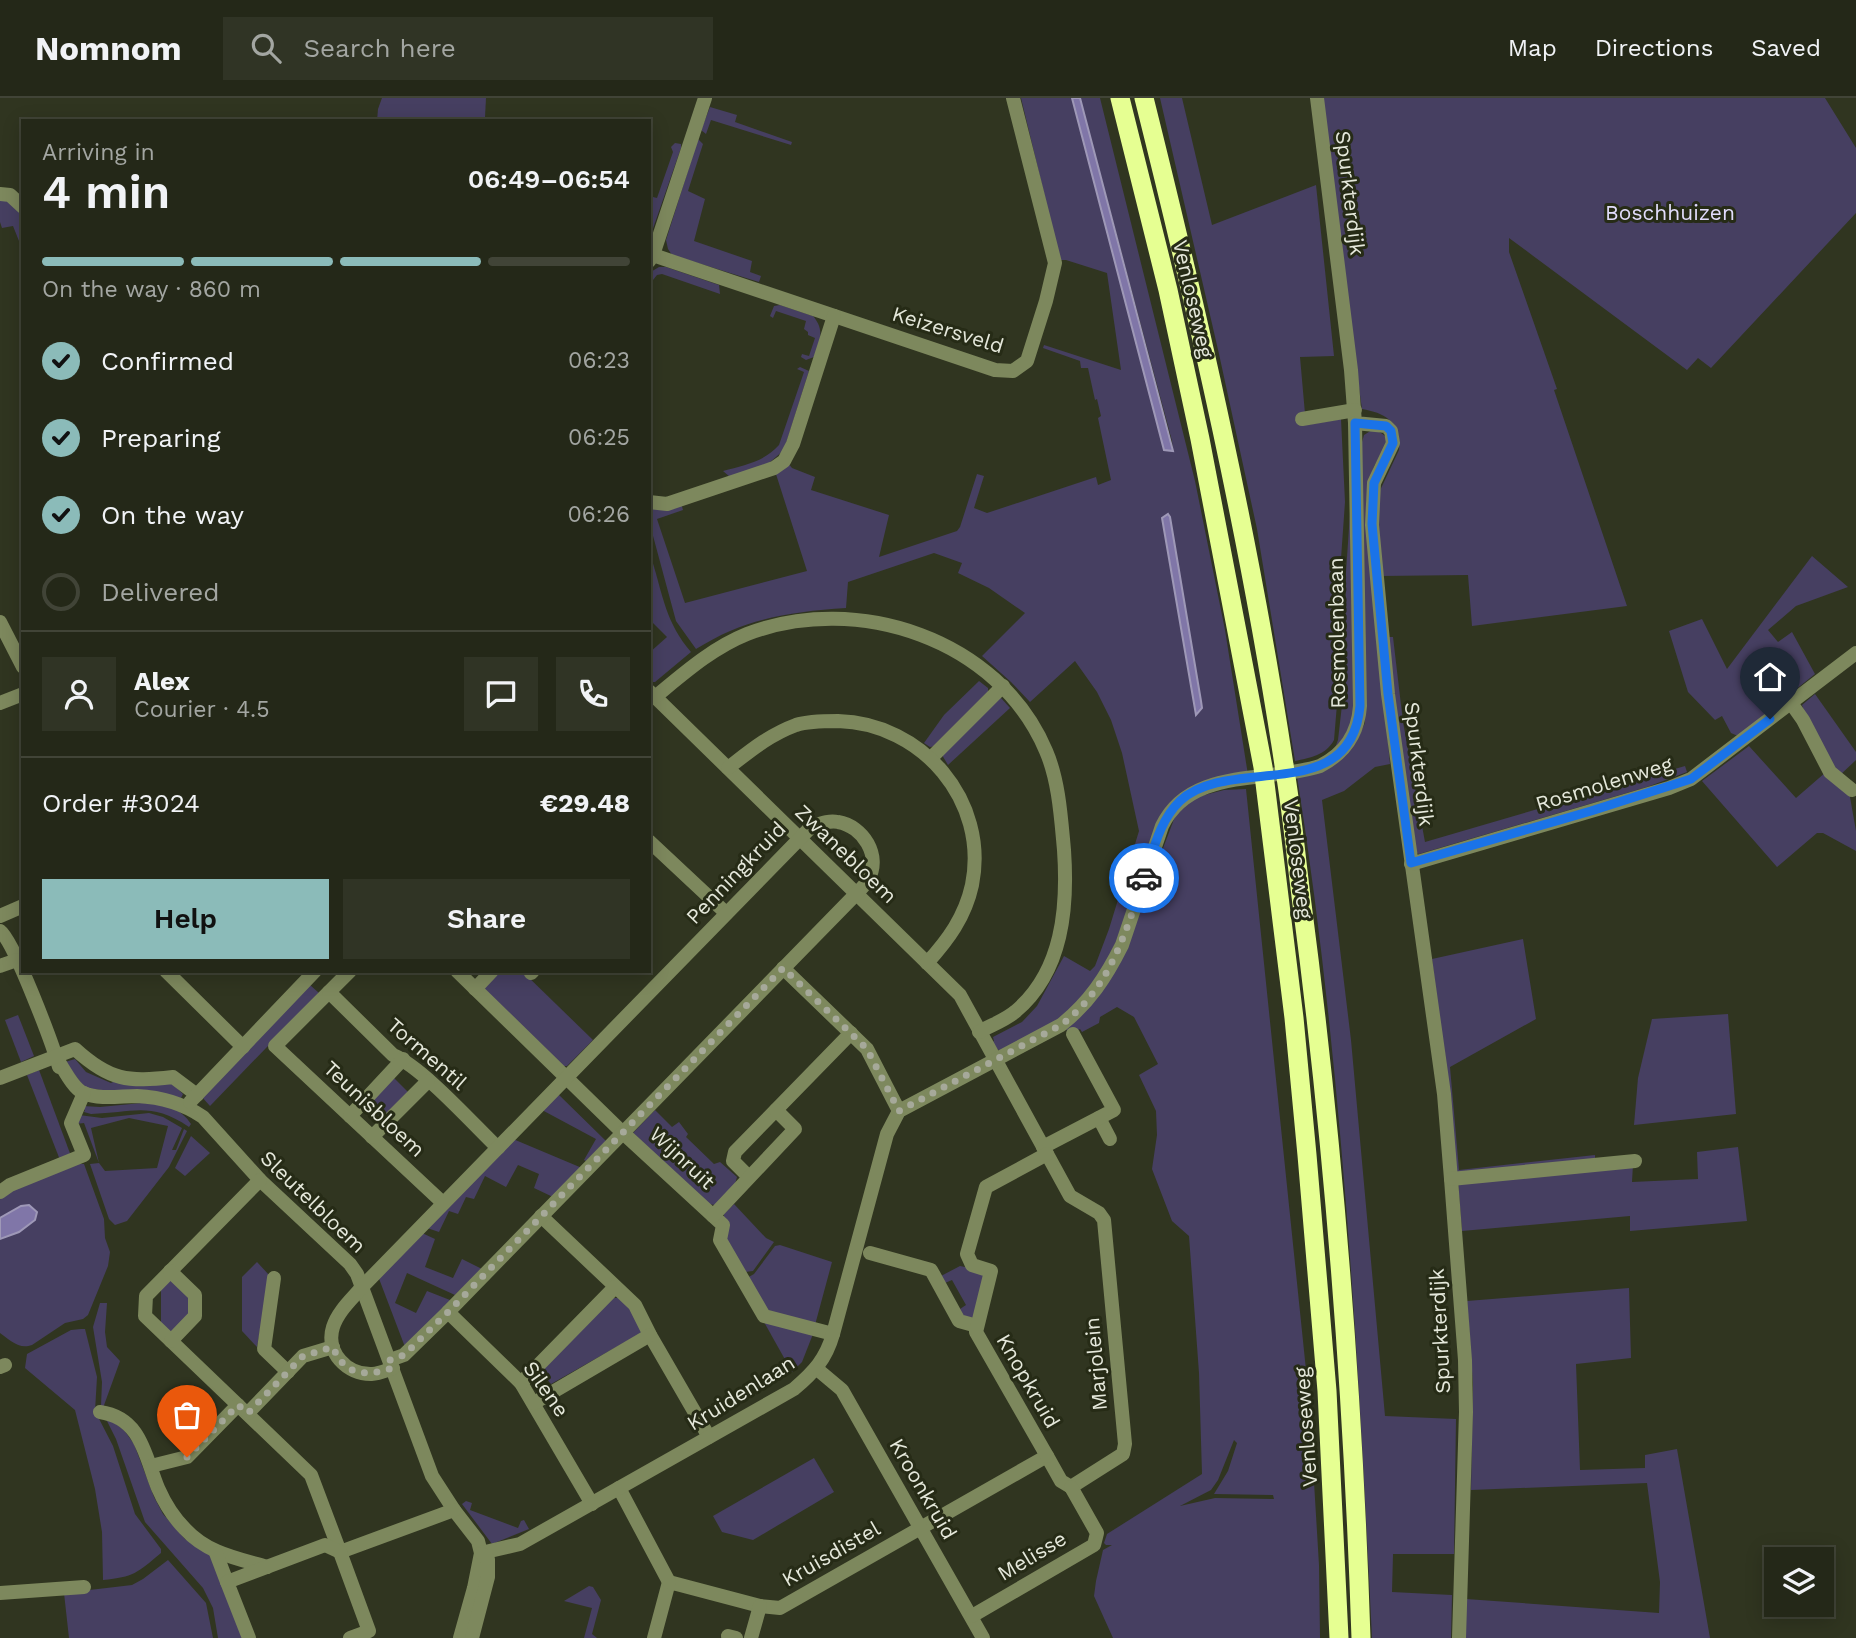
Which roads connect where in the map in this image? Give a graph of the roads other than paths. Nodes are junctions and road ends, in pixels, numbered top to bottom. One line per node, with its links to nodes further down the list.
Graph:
1 (705, 98): 8 (street, Keizersveld)
2 (1013, 98): 9 (street, Keizersveld)
3 (1120, 98): 118 (highway, Venloseweg)
4 (1144, 98): 119 (highway, Venloseweg)
5 (1317, 98): 10 (street, Spurkterdijk)
6 (0, 194): 7 (street)
7 (21, 205)
8 (651, 258): 9 (street, Keizersveld)
9 (834, 316): 12 (street)
10 (1355, 416): 11 (street); 26 (street, Spurkterdijk); 51 (street, Rosmolenbaan)
11 (1302, 419)
12 (651, 502)
13 (0, 622): 15 (street)
14 (1856, 653): 20 (street, Rosmolenweg)
15 (21, 663)
16 (1003, 686): 17 (street); 21 (street); 45 (street)
17 (652, 694): 22 (street, Zwanebloem)
18 (21, 695): 19 (street)
19 (0, 702)
20 (1791, 703): 23 (street); 26 (street, Rosmolenweg)
21 (931, 758): 22 (street); 33 (street)
22 (728, 768): 24 (street, Zwanebloem)
23 (1852, 790)
24 (799, 839): 27 (street, Zwanebloem); 27 (street, Penningkruid); 29 (street, Penningkruid)
25 (651, 843): 29 (street)
26 (1411, 863): 69 (street, Spurkterdijk)
27 (857, 893): 33 (street, Zwanebloem); 35 (street, Penningkruid)
28 (21, 907): 30 (street)
29 (726, 913): 52 (street, Penningkruid)
30 (0, 916)
31 (0, 931): 32 (street)
32 (17, 960): 34 (street); 36 (street)
33 (927, 964): 45 (street, Zwanebloem)
34 (0, 966)
35 (783, 968): 46 (street); 62 (street, Penningkruid)
36 (21, 970)
37 (22, 973): 49 (street)
38 (168, 973): 48 (street)
39 (312, 973): 48 (street)
40 (348, 973): 44 (street)
41 (459, 973): 43 (street, Wijnruit)
42 (490, 973): 43 (street)
43 (475, 989): 52 (street, Wijnruit)
44 (329, 992): 50 (street, Tormentil); 60 (street, Teunisbloem)
45 (979, 1032): 51 (street, Zwanebloem)
46 (851, 1033): 58 (street); 59 (street)
47 (1073, 1034): 61 (street)
48 (243, 1046): 55 (street)
49 (56, 1058): 53 (street); 55 (street); 56 (street)
50 (403, 1059): 54 (street, Tormentil); 60 (street)
51 (995, 1060): 59 (street, Rosmolenbaan); 66 (street, Marjolein)
52 (566, 1077): 62 (street, Wijnruit); 65 (street, Penningkruid)
53 (0, 1078)
54 (428, 1081): 63 (street); 65 (street, Tormentil)
55 (197, 1095): 57 (street)
56 (82, 1096): 57 (street, Sleutelbloem); 71 (street)
57 (184, 1108): 70 (street, Sleutelbloem)
58 (776, 1110): 68 (street); 68 (street)
59 (899, 1111): 82 (street, Kruidenlaan)
60 (349, 1116): 63 (street, Teunisbloem)
61 (1099, 1118): 64 (street); 66 (street)
62 (622, 1132): 73 (street, Penningkruid); 74 (street, Wijnruit)
63 (372, 1137): 72 (street, Teunisbloem)
64 (1110, 1139)
65 (498, 1147): 72 (street, Penningkruid)
66 (1045, 1150): 81 (street, Knopkruid); 96 (street, Marjolein)
67 (1635, 1161): 69 (street)
68 (748, 1176): 74 (street)
69 (1451, 1179): 120 (street, Spurkterdijk)
70 (260, 1180): 76 (street); 78 (street, Sleutelbloem)
71 (0, 1192)
72 (443, 1203): 78 (street, Penningkruid)
73 (541, 1216): 79 (street); 80 (street, Penningkruid)
74 (713, 1216): 82 (street, Wijnruit)
75 (870, 1253): 81 (street, Knopkruid)
76 (170, 1271): 84 (street); 84 (street)
77 (274, 1278): 88 (street)
78 (362, 1287): 85 (street, Penningkruid); 86 (street, Sleutelbloem)
79 (615, 1287): 83 (street); 89 (street)
80 (448, 1312): 86 (street, Penningkruid); 89 (street, Silene)
81 (977, 1326): 94 (street, Knopkruid)
82 (833, 1334): 87 (street, Kruidenlaan)
83 (650, 1335): 90 (street); 93 (street)
84 (171, 1341): 91 (street)
85 (333, 1347): 86 (street, Penningkruid); 88 (street)
86 (392, 1364): 99 (street, Sleutelbloem)
87 (817, 1369): 93 (street, Kruidenlaan); 100 (street, Kroonkruid)
88 (288, 1373): 91 (street)
89 (521, 1383): 90 (street, Silene)
90 (534, 1403): 98 (street, Silene)
91 (243, 1409): 95 (street); 101 (street)
92 (100, 1412): 95 (street)
93 (709, 1437): 97 (street, Kruidenlaan)
94 (1047, 1456): 96 (street); 100 (street)
95 (152, 1466): 102 (street)
96 (1070, 1486): 110 (street, Melisse)
97 (619, 1488): 98 (street, Kruidenlaan); 106 (street)
98 (592, 1504): 103 (street, Kruidenlaan)
99 (454, 1510): 101 (street); 103 (street, Sleutelbloem)
100 (921, 1528): 109 (street, Kruisdistel); 110 (street, Kroonkruid)
101 (340, 1552): 104 (street); 112 (street)
102 (216, 1553): 104 (street); 105 (street)
103 (481, 1553): 113 (street); 114 (street)
104 (267, 1567): 105 (street)
105 (227, 1581): 111 (street)
106 (669, 1581): 109 (street); 115 (street)
107 (84, 1587): 108 (street)
108 (0, 1593)
109 (760, 1606): 116 (street)
110 (972, 1616): 117 (street, Kroonkruid)
111 (249, 1638)
112 (350, 1638)
113 (460, 1638)
114 (472, 1638)
115 (654, 1638)
116 (751, 1638)
117 (983, 1638)
118 (1339, 1638)
119 (1362, 1638)
120 (1459, 1638)

